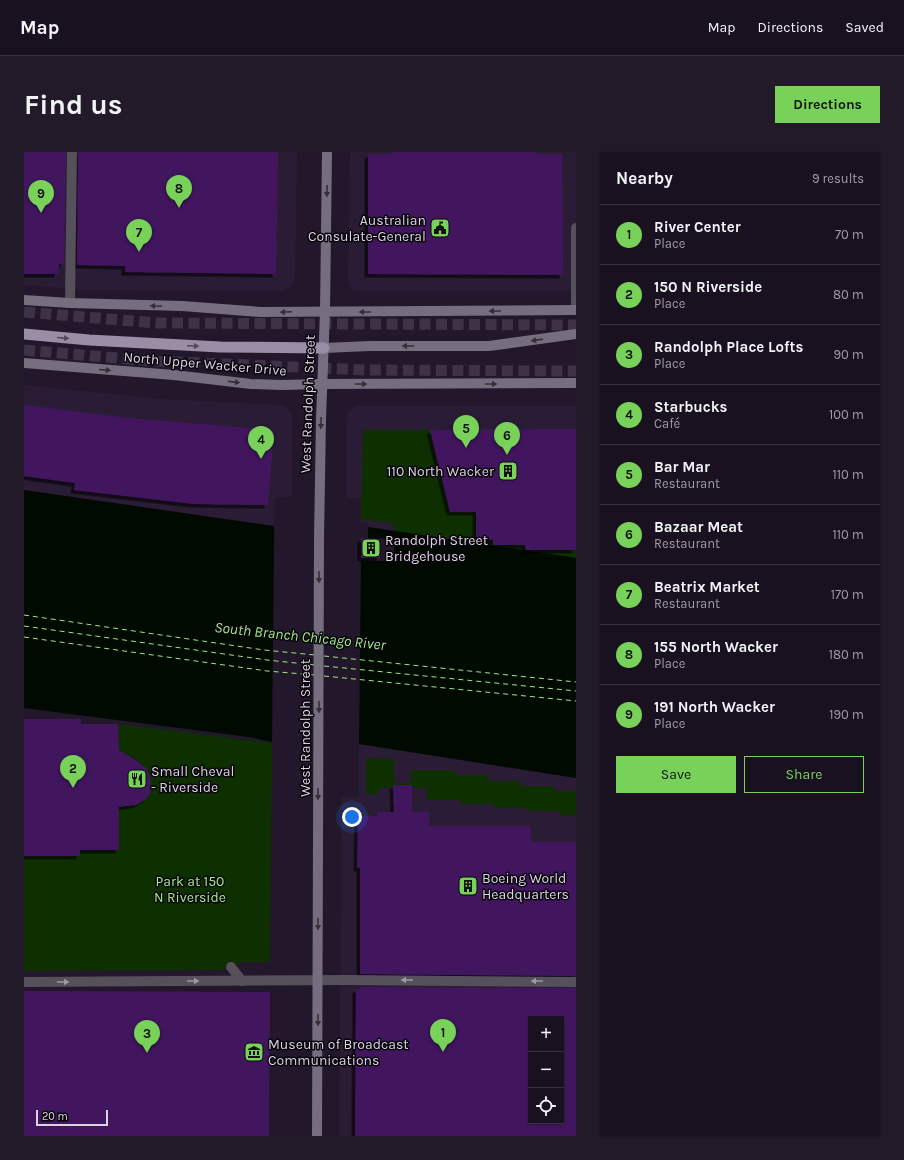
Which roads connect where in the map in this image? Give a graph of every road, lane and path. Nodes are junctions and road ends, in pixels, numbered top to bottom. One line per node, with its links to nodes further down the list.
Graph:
1 (72, 152): 5 (lane)
2 (328, 152): 7 (main road, West Randolph Street, one-way to 7)
3 (576, 228): 6 (lane)
4 (24, 300): 5 (main road)
5 (70, 303): 7 (main road, one-way to 5)
6 (576, 310): 7 (main road, one-way to 7)
7 (325, 312): 10 (main road, West Randolph Street)
8 (24, 334): 10 (highway, one-way to 10)
9 (576, 334): 10 (main road, one-way to 10)
10 (324, 348): 12 (main road, West Randolph Street)
11 (24, 363): 12 (main road, North Upper Wacker Drive, one-way to 12)
12 (322, 384): 13 (main road, North Upper Wacker Drive, one-way to 13); 16 (main road, West Randolph Street, one-way to 16)
13 (576, 384)
14 (231, 966): 15 (lane)
15 (242, 981): 16 (lane); 17 (lane, one-way to 15)
16 (318, 981): 18 (lane, one-way to 16); 19 (main road, West Randolph Street, one-way to 19)
17 (24, 982)
18 (576, 982)
19 (318, 1136)

